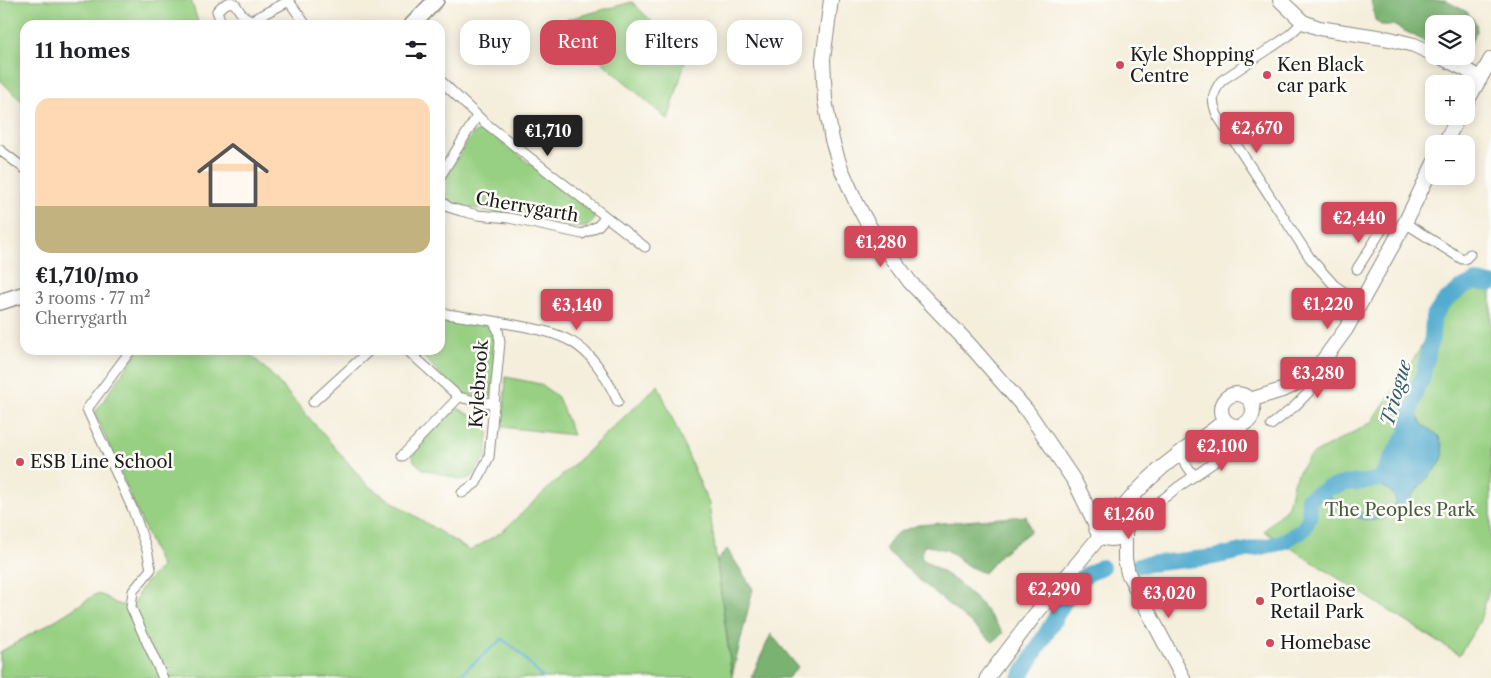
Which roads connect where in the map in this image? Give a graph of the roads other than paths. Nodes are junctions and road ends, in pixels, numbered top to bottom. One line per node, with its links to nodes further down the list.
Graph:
1 (288, 0): 6 (street); 8 (street)
2 (436, 0): 9 (main road)
3 (831, 0): 51 (main road)
4 (1280, 0): 10 (main road)
5 (220, 20): 7 (street)
6 (252, 20)
7 (252, 20)
8 (302, 20)
9 (417, 20)
10 (1303, 22): 11 (main road); 32 (street)
11 (1425, 50)
12 (1491, 59): 14 (main road)
13 (1457, 65): 14 (main road)
14 (1480, 79): 16 (main road)
15 (445, 85): 17 (street, Cherrygarth)
16 (1475, 88)
17 (477, 116): 20 (street); 23 (street, Cherrygarth)
18 (0, 150): 19 (street)
19 (20, 165)
20 (445, 169)
21 (1425, 182): 24 (main road)
22 (445, 204): 23 (street, Cherrygarth)
23 (606, 218): 27 (street, Cherrygarth)
24 (1405, 223): 28 (main road); 29 (street)
25 (1381, 231): 26 (street)
26 (1371, 246): 28 (street); 30 (street)
27 (644, 247)
28 (1389, 251): 32 (main road)
29 (1470, 254)
30 (1356, 269)
31 (20, 296): 33 (main road)
32 (1362, 298): 39 (main road)
33 (0, 302)
34 (445, 314): 35 (street, Kylebrook)
35 (493, 321): 43 (street); 44 (street, Kylebrook)
36 (127, 355): 60 (street)
37 (365, 355): 42 (street)
38 (414, 355): 40 (street)
39 (1324, 359): 41 (main road); 46 (street)
40 (459, 396): 44 (street); 49 (street)
41 (1250, 400): 45 (main road); 45 (main road)
42 (313, 402)
43 (618, 402)
44 (495, 403): 52 (street, Kylebrook)
45 (1225, 420): 48 (main road)
46 (1270, 425)
47 (1250, 438): 50 (street)
48 (1179, 454): 50 (street); 55 (main road)
49 (402, 456)
50 (1194, 476): 53 (street)
51 (1075, 482): 54 (main road); 57 (main road)
52 (462, 493)
53 (1154, 506)
54 (1104, 508): 55 (main road); 57 (main road)
55 (1121, 510): 56 (main road)
56 (1124, 531): 57 (main road); 58 (main road)
57 (1102, 532): 58 (main road); 59 (main road)
58 (1125, 559): 61 (main road)
59 (992, 676)
60 (163, 678)
61 (1183, 678)

